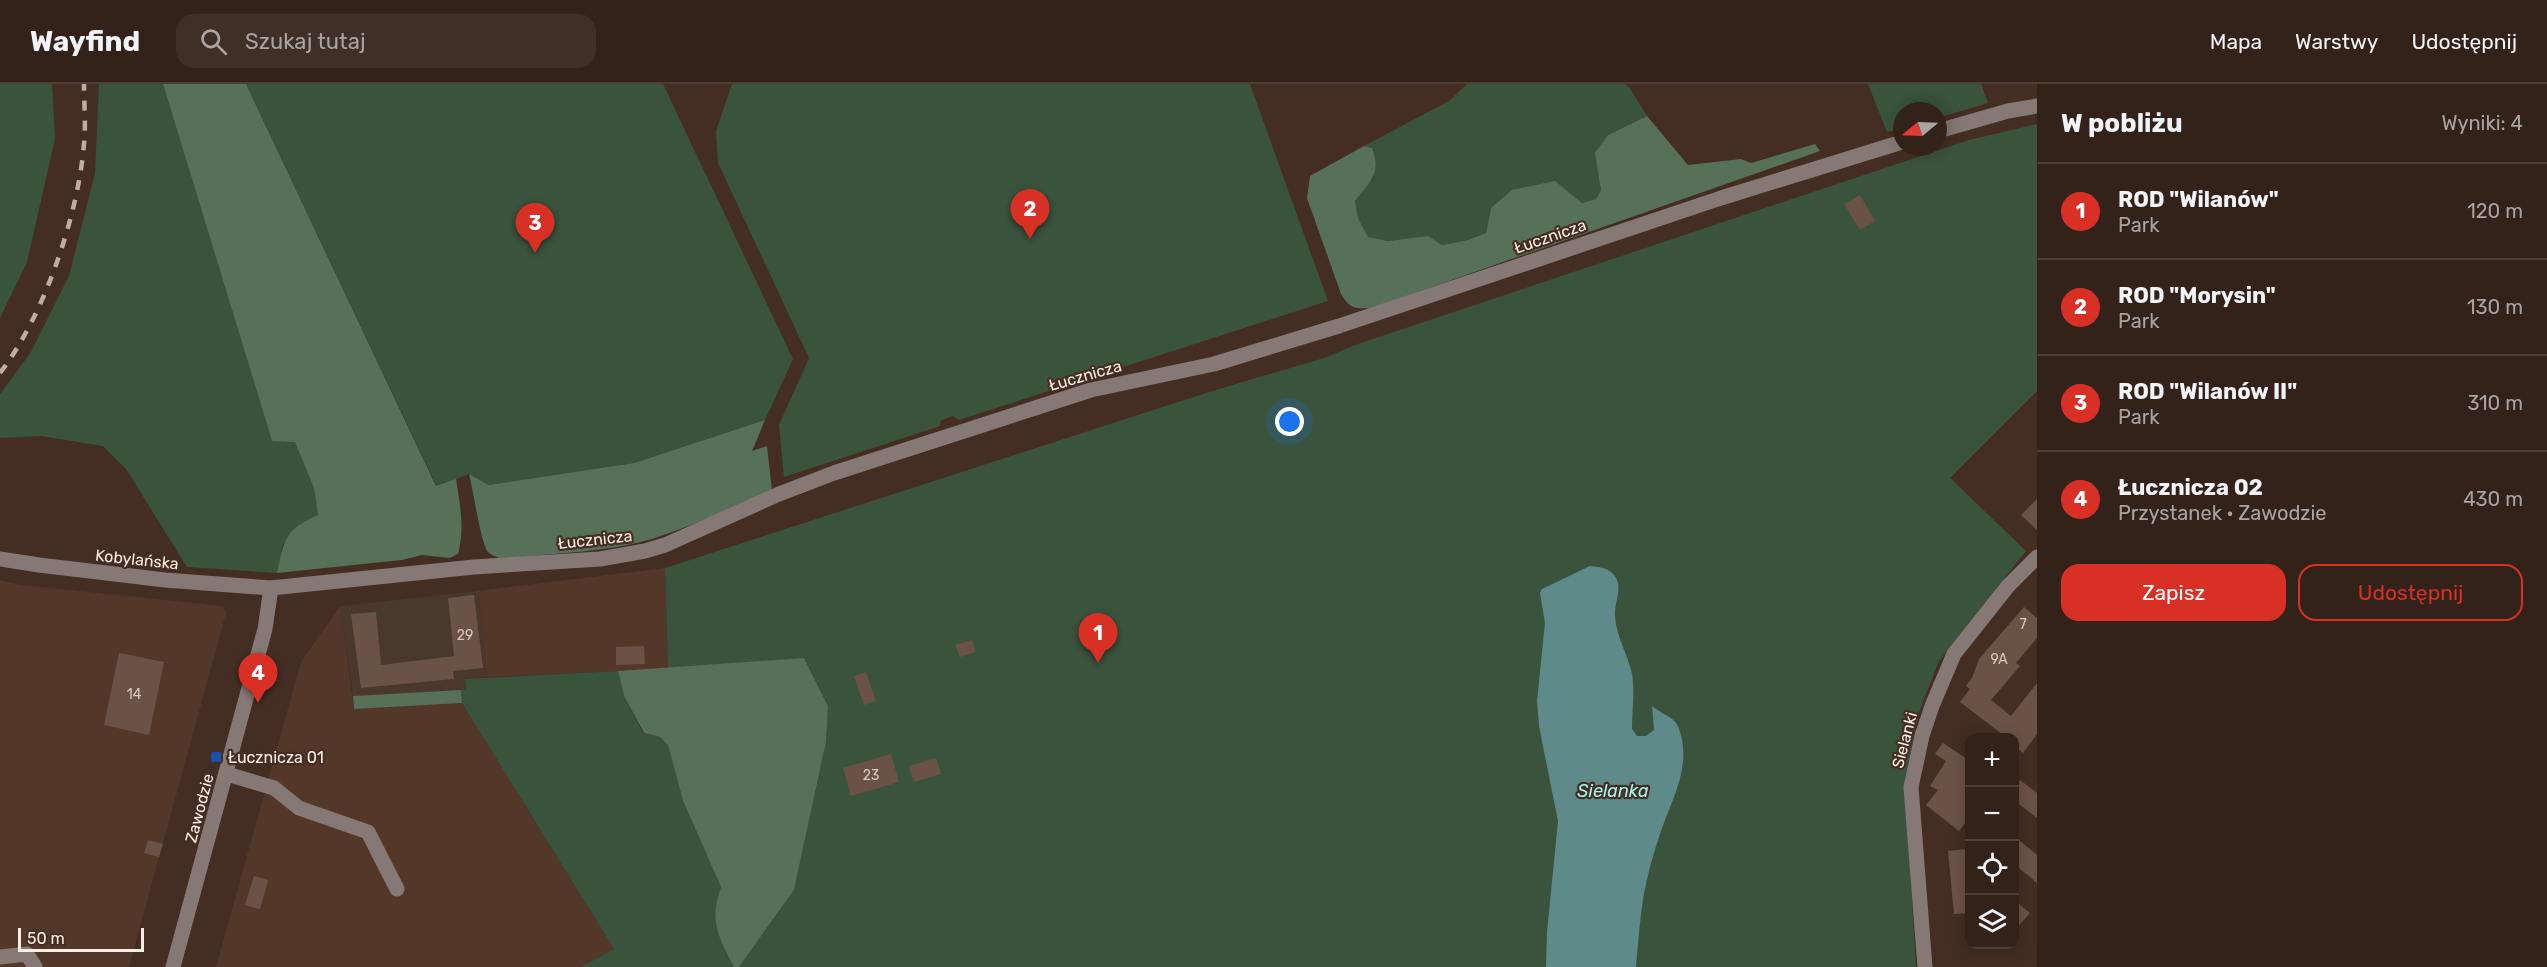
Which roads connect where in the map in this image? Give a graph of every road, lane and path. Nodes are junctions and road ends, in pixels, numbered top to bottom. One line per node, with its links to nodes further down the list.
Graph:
1 (2037, 106): 2 (street)
2 (1947, 128)
3 (1893, 145): 6 (street, Łucznicza)
4 (2037, 557): 12 (street, Sielanki)
5 (0, 559): 6 (street, Kobylańska)
6 (271, 588): 7 (street, Zawodzie)
7 (227, 774): 8 (street); 11 (street, Zawodzie)
8 (397, 889)
9 (0, 957): 10 (street)
10 (34, 967)
11 (173, 967)
12 (1924, 967)

